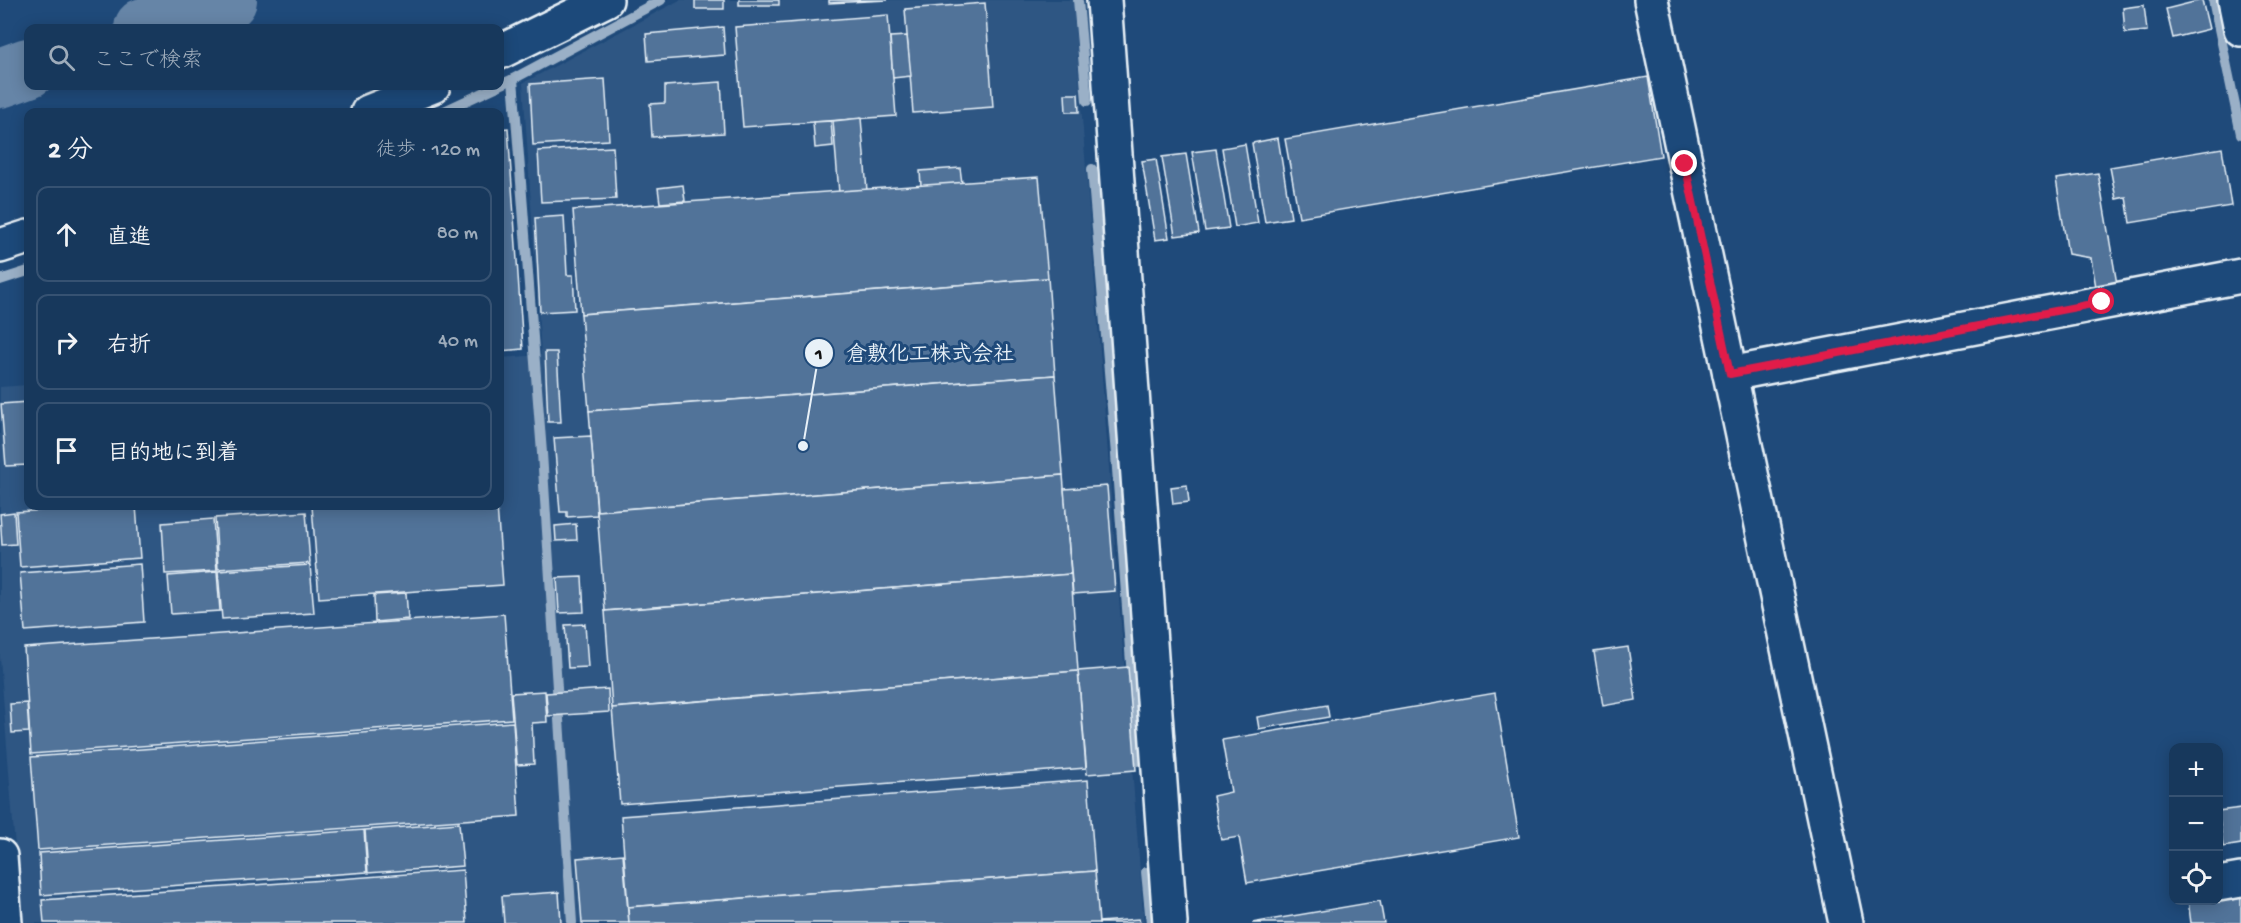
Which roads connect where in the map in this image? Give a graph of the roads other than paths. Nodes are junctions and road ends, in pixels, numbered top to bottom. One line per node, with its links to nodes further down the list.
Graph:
1 (606, 0): 6 (street)
2 (1104, 0): 17 (street)
3 (1651, 0): 12 (street)
4 (2235, 0): 5 (street)
5 (2241, 29)
6 (504, 50)
7 (423, 90): 8 (street)
8 (378, 108)
9 (24, 238): 10 (street)
10 (0, 246)
11 (2241, 276): 12 (street)
12 (1730, 374): 18 (street)
13 (0, 856): 16 (street)
14 (2241, 880): 15 (street)
15 (2223, 883)
16 (5, 923)
17 (1170, 923)
18 (1846, 923)

